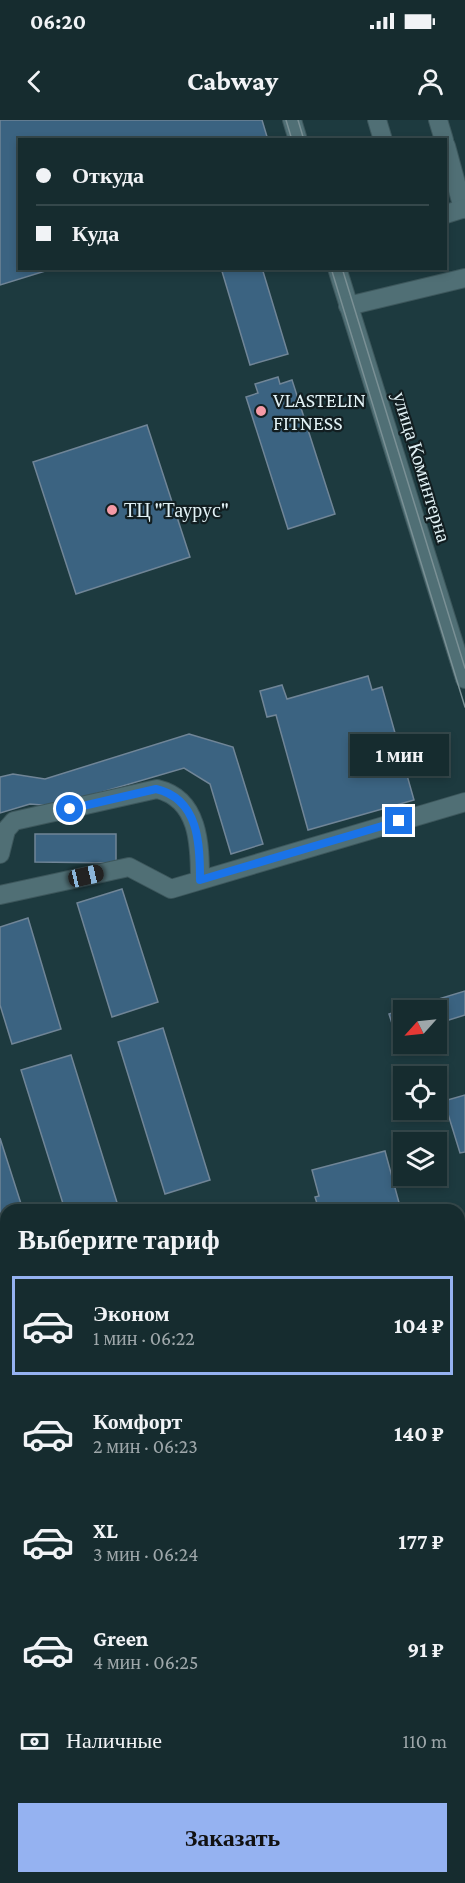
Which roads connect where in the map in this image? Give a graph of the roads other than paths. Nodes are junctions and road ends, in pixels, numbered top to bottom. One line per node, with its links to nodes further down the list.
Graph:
1 (292, 120): 4 (street)
2 (377, 120): 5 (street)
3 (438, 120): 6 (street)
4 (297, 138)
5 (382, 138)
6 (443, 138)
7 (447, 149): 8 (street)
8 (464, 208): 9 (street)
9 (447, 214)
10 (337, 270): 12 (street, улица Коминтерна)
11 (465, 278): 12 (street)
12 (348, 306): 13 (street, улица Коминтерна)
13 (465, 679)
14 (465, 802): 16 (street)
15 (0, 854): 16 (street)
16 (200, 880): 17 (street)
17 (0, 895)

